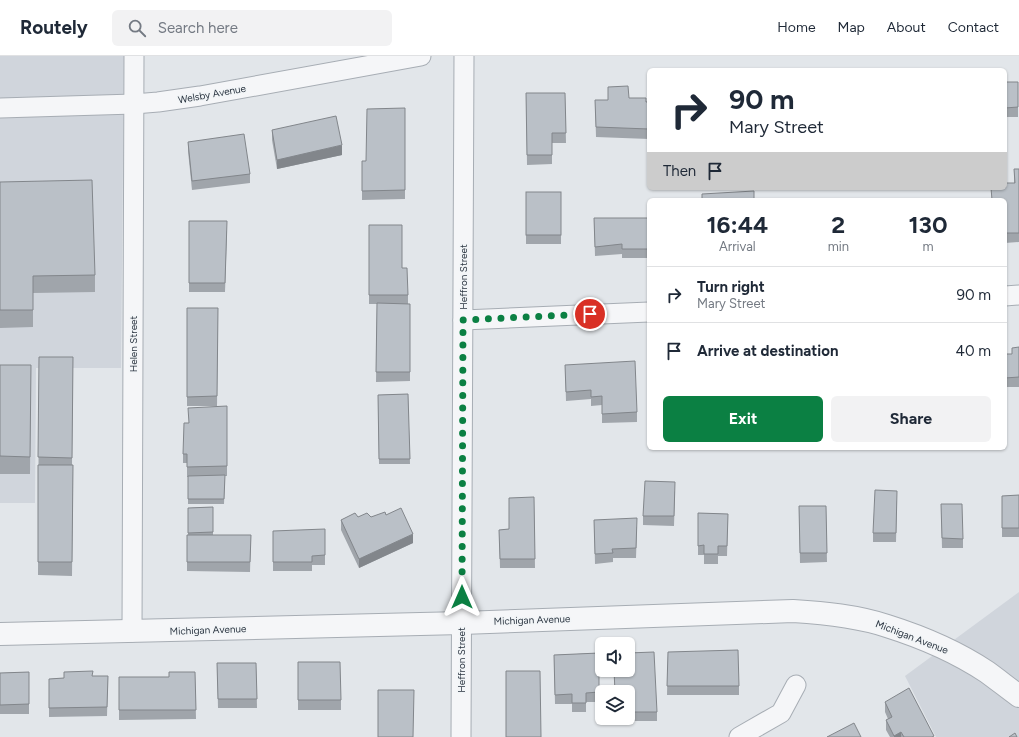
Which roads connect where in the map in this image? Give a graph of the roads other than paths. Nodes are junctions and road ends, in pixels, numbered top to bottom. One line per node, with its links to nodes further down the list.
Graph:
1 (134, 56): 4 (street, Helen Street)
2 (421, 56): 4 (street, Welsby Avenue)
3 (464, 56): 9 (street, Heffron Street)
4 (134, 104): 5 (street, Welsby Avenue); 11 (street, Helen Street)
5 (0, 108)
6 (1019, 295): 7 (street)
7 (1007, 296)
8 (647, 312): 9 (street)
9 (463, 320): 10 (street, Heffron Street)
10 (462, 623): 11 (street, Michigan Avenue); 14 (street, Michigan Avenue); 15 (street, Heffron Street)
11 (132, 632): 12 (street, Michigan Avenue)
12 (0, 634)
13 (796, 685): 16 (street)
14 (1019, 696)
15 (461, 737)
16 (739, 737)

